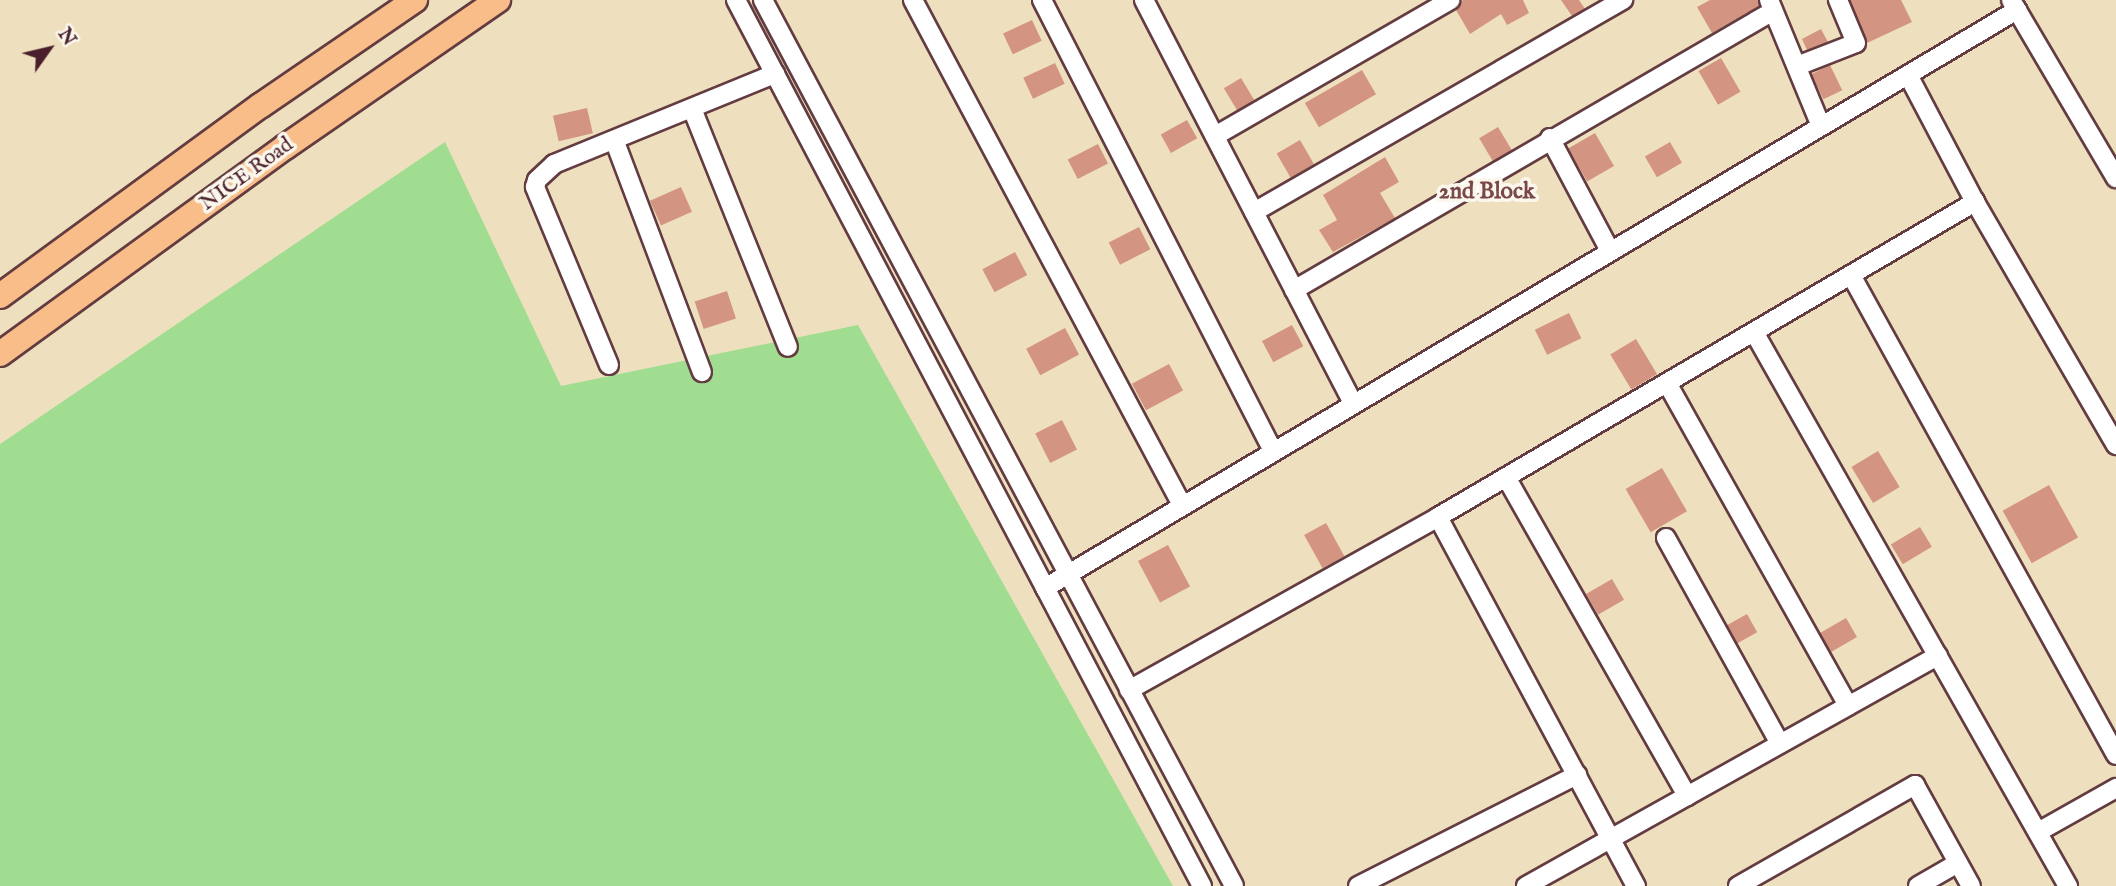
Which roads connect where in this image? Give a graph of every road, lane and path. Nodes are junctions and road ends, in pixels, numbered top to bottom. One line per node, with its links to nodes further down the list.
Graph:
1 (415, 0): 27 (highway)
2 (498, 0): 30 (highway, NICE Road)
3 (736, 0): 14 (street)
4 (763, 0): 41 (street)
5 (913, 0): 38 (street)
6 (1042, 0): 36 (street)
7 (1144, 0): 18 (street)
8 (1451, 0): 18 (street)
9 (1623, 0): 23 (street)
10 (1838, 0): 13 (street)
11 (1771, 5): 13 (street); 19 (street)
12 (2014, 5): 15 (street); 21 (street)
13 (1797, 66): 17 (street)
14 (775, 74): 16 (street); 42 (street)
15 (1908, 75): 17 (street); 22 (street)
16 (693, 111): 20 (street); 29 (street)
17 (1821, 126): 24 (street)
18 (1215, 136): 23 (street)
19 (1550, 138): 24 (street); 26 (street)
20 (615, 142): 31 (street); 32 (street)
21 (2116, 178)
22 (1975, 202): 25 (street); 35 (street)
23 (1254, 212): 26 (street)
24 (1610, 251): 34 (street)
25 (1851, 275): 28 (street); 47 (street)
26 (1294, 290): 34 (street)
27 (0, 296)
28 (1755, 332): 33 (street); 43 (street)
29 (788, 347)
30 (0, 355)
31 (609, 365)
32 (702, 372)
33 (1667, 383): 37 (street); 45 (street)
34 (1353, 404): 36 (street)
35 (2116, 445)
36 (1273, 451): 38 (street)
37 (1506, 478): 39 (street); 50 (street)
38 (1182, 505): 41 (street)
39 (1438, 517): 44 (street); 48 (street)
40 (1666, 538): 46 (street)
41 (1068, 574): 42 (street); 44 (street)
42 (1045, 588): 54 (street)
43 (1938, 656): 45 (street); 51 (street)
44 (1129, 690): 55 (street)
45 (1848, 706): 46 (street)
46 (1780, 744): 50 (street)
47 (2116, 755)
48 (1577, 775): 52 (street); 56 (street)
49 (2116, 788): 51 (street)
50 (1687, 796): 52 (street)
51 (2038, 832): 62 (street)
52 (1610, 839): 57 (street); 58 (street)
53 (1958, 863): 59 (street); 60 (street); 61 (street)
54 (1202, 886)
55 (1234, 886)
56 (1358, 886)
57 (1526, 886)
58 (1636, 886)
59 (1738, 886)
60 (1918, 886)
61 (1971, 886)
62 (2068, 886)

